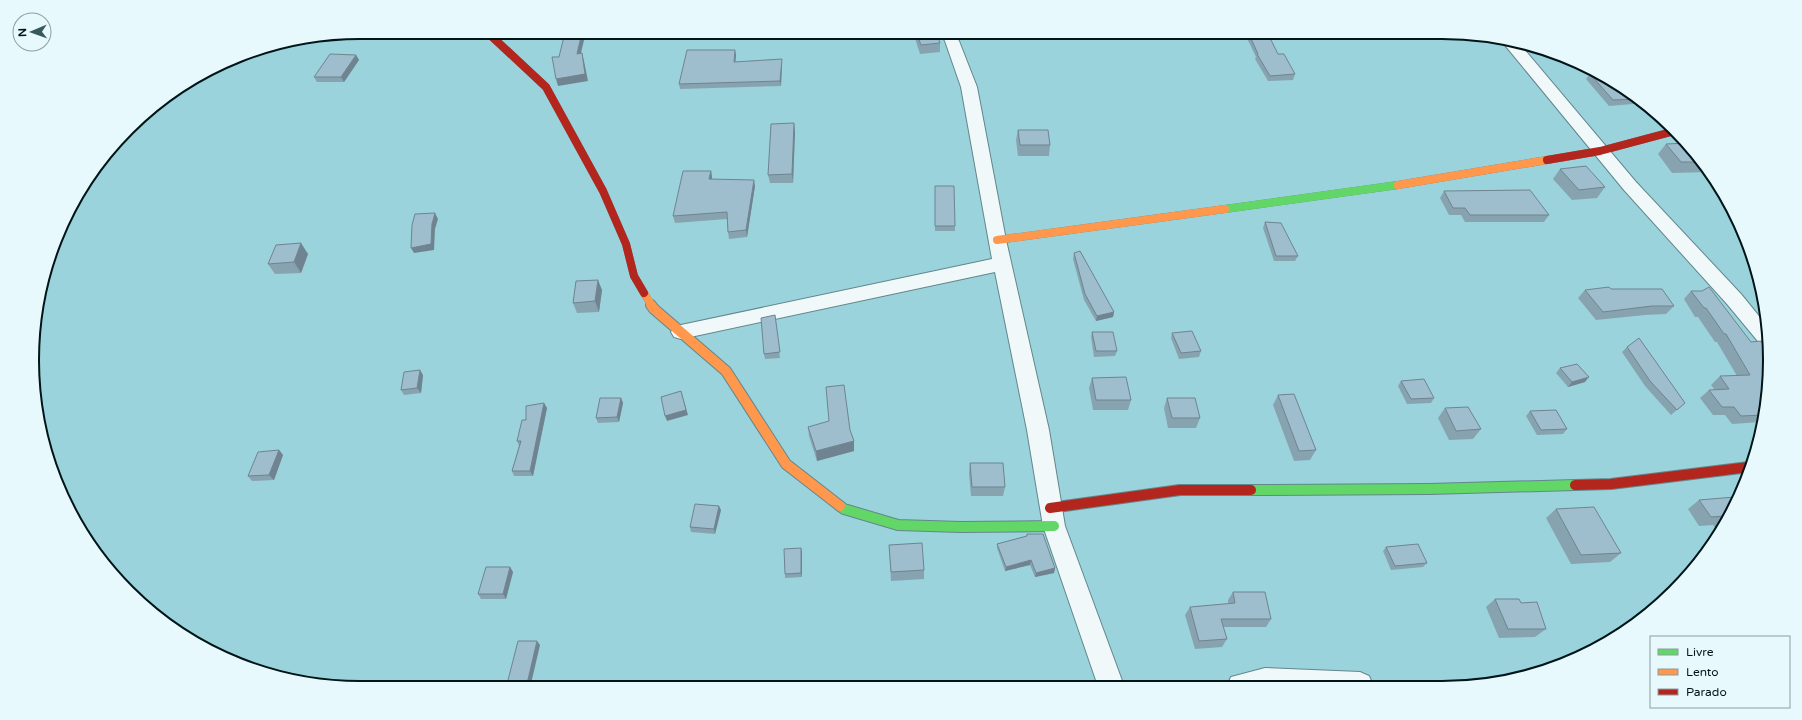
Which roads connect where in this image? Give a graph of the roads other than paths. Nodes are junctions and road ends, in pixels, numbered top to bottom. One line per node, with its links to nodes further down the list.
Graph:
1 (495, 39): 8 (street)
2 (951, 39): 6 (street)
3 (1514, 47): 5 (street)
4 (1669, 133): 5 (street)
5 (1600, 151): 6 (street); 9 (street)
6 (997, 240): 7 (street)
7 (1002, 264): 8 (street); 11 (street)
8 (681, 332): 11 (street)
9 (1761, 332)
10 (1744, 468): 11 (street)
11 (1052, 517): 12 (street)
12 (1109, 681)
13 (1261, 681): 14 (street)
14 (1281, 681)

